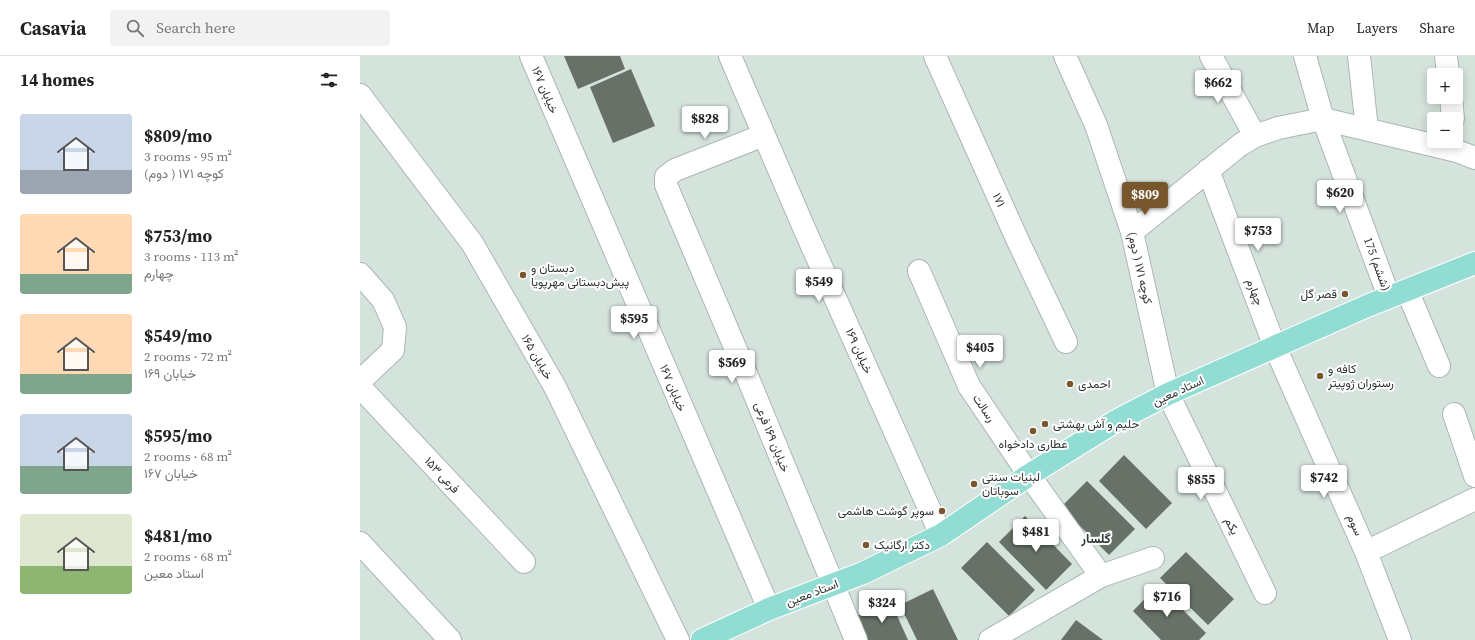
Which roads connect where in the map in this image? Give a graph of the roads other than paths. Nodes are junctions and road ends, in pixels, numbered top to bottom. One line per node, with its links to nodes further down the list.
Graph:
1 (530, 56): 40 (street, خیابان ۱۶۷)
2 (730, 56): 13 (street, خیابان ۱۶۹)
3 (1065, 56): 17 (street, کوچه ۱۷۱ ( دوم))
4 (1211, 56): 14 (street)
5 (1305, 56): 11 (street, 175 (ششم))
6 (1359, 56): 12 (street)
7 (1446, 56): 9 (street)
8 (939, 57): 22 (street, ۱۷۱)
9 (1447, 68)
10 (360, 95): 42 (street, خیابان ۱۶۵)
11 (1323, 119): 12 (street); 14 (street); 21 (street, 175 (ششم))
12 (1367, 130): 15 (street)
13 (764, 135): 32 (street, خیابان ۱۶۹); 38 (street, خیابان ۱۶۹ فرعی)
14 (1255, 136): 16 (street)
15 (1463, 150)
16 (1208, 170): 17 (street); 23 (street, چهارم)
17 (1132, 232): 27 (street, کوچه ۱۷۱ ( دوم))
18 (1475, 263): 21 (main road, استاد معین)
19 (919, 271): 29 (street, رسالت)
20 (360, 274): 25 (street)
21 (1398, 294): 23 (main road, استاد معین); 24 (street, 175 (ششم))
22 (1066, 342)
23 (1275, 347): 27 (main road, استاد معین); 34 (street, سوم)
24 (1439, 366)
25 (360, 381)
26 (360, 387): 36 (street, ۱۵۳ فرعی)
27 (1168, 394): 29 (main road, استاد معین); 39 (street, یکم)
28 (1454, 414): 30 (street)
29 (1029, 475): 32 (main road, استاد معین); 37 (street, رسالت)
30 (1475, 476)
31 (1475, 499): 34 (street)
32 (941, 535): 38 (main road, استاد معین)
33 (360, 543): 41 (street)
34 (1366, 552): 46 (street, سوم)
35 (1153, 558): 37 (street)
36 (524, 562)
37 (1101, 576): 45 (street)
38 (833, 585): 40 (main road, استاد معین); 44 (street, خیابان ۱۶۹ فرعی)
39 (1265, 592)
40 (769, 609): 43 (main road, استاد معین)
41 (450, 640)
42 (678, 640)
43 (702, 640)
44 (856, 640)
45 (990, 640)
46 (1400, 640)

